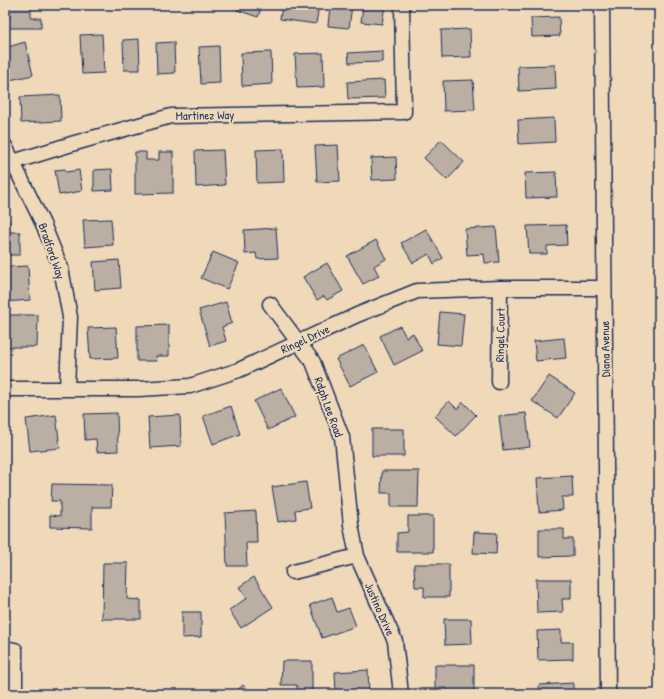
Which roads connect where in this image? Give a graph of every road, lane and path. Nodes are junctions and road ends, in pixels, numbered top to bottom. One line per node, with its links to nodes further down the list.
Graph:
1 (402, 5): 4 (street, Martinez Way)
2 (602, 5): 6 (street, Diana Avenue)
3 (5, 146): 4 (street, Bradford Way)
4 (13, 162): 10 (street, Bradford Way)
5 (500, 288): 6 (street, Ringel Drive); 8 (street, Ringel Drive); 9 (street, Ringel Court)
6 (604, 288): 18 (street, Diana Avenue)
7 (270, 304): 8 (street, Ralph Lee Road)
8 (299, 342): 10 (street, Ringel Drive); 12 (street, Ralph Lee Road)
9 (499, 382)
10 (66, 388): 11 (street, Ringel Drive)
11 (5, 389)
12 (351, 525): 13 (street, Justino Drive)
13 (356, 556): 14 (street); 17 (street, Justino Drive)
14 (293, 572)
15 (5, 648): 16 (street)
16 (15, 694)
17 (401, 694)
18 (608, 694)

